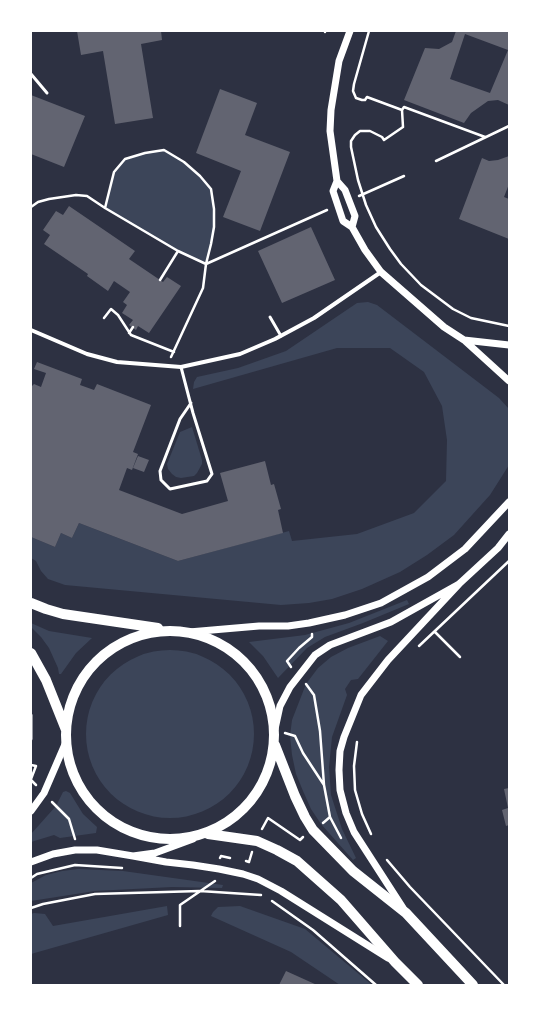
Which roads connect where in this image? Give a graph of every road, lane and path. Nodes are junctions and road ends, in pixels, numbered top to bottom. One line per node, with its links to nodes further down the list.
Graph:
1 (350, 31): 10 (street)
2 (369, 31): 5 (path)
3 (31, 74): 4 (lane)
4 (47, 93)
5 (402, 110): 7 (path); 22 (path)
6 (509, 126): 7 (path)
7 (485, 138): 8 (path)
8 (436, 161)
9 (404, 176): 11 (path)
10 (337, 181): 12 (street); 15 (street)
11 (371, 191)
12 (338, 206): 15 (street); 17 (path)
13 (31, 207): 14 (path)
14 (106, 208): 16 (path); 17 (path)
15 (352, 227): 18 (street)
16 (178, 251): 17 (path); 19 (path)
17 (206, 264): 29 (path)
18 (381, 272): 26 (street); 27 (street)
19 (160, 280)
20 (270, 317): 26 (lane)
21 (104, 318): 25 (path)
22 (509, 326)
23 (133, 327): 25 (path)
24 (31, 330): 30 (street)
25 (129, 333): 29 (path)
26 (281, 336): 31 (street)
27 (464, 340): 28 (street); 32 (street)
28 (509, 345)
29 (174, 352): 30 (path)
30 (167, 366): 31 (street)
31 (182, 367): 33 (lane)
32 (509, 381)
33 (190, 403): 33 (lane)
34 (509, 502): 39 (street)
35 (509, 534): 37 (street)
36 (509, 561): 41 (path)
37 (459, 584): 46 (street); 76 (street)
38 (31, 603): 40 (main road)
39 (309, 623): 42 (street); 46 (path)
40 (169, 630): 42 (main road); 49 (main road)
41 (435, 631): 43 (path); 45 (path)
42 (189, 632): 48 (main road)
43 (414, 651)
44 (31, 653): 49 (main road)
45 (460, 657)
46 (297, 676): 48 (street); 48 (path)
47 (31, 715): 50 (lane)
48 (275, 729): 53 (main road)
49 (66, 730): 52 (main road)
50 (31, 739)
51 (357, 739): 62 (path)
52 (66, 742): 56 (street); 61 (main road)
53 (275, 744): 59 (main road); 60 (main road)
54 (31, 765): 55 (path)
55 (31, 779): 56 (path)
56 (44, 793): 57 (street); 64 (path)
57 (31, 811)
58 (330, 817): 59 (path)
59 (313, 830): 63 (path); 76 (main road)
60 (208, 834): 61 (main road); 63 (main road)
61 (193, 838): 66 (street)
62 (373, 838)
63 (256, 841): 78 (main road)
64 (74, 850): 66 (street); 67 (street); 68 (path)
65 (383, 854): 82 (path)
66 (133, 856): 78 (street)
67 (31, 862)
68 (75, 865): 69 (path); 70 (path)
69 (123, 868)
70 (31, 878)
71 (210, 878): 73 (path)
72 (252, 890): 73 (path)
73 (200, 891): 75 (path); 77 (path)
74 (269, 899): 79 (path)
75 (31, 908)
76 (406, 913): 81 (main road)
77 (180, 926)
78 (395, 962): 80 (main road)
79 (376, 985)
80 (418, 985)
81 (473, 985)
82 (504, 985)

